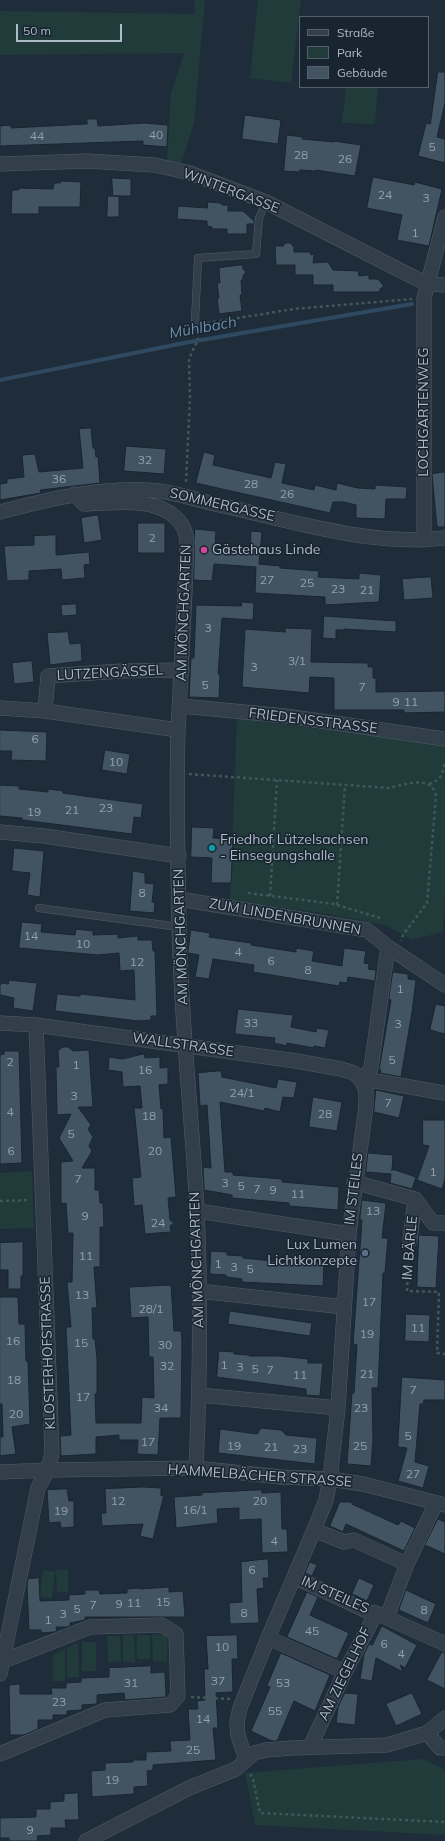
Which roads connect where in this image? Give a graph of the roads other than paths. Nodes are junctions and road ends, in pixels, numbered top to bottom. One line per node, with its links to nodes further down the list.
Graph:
1 (0, 164): 2 (street, WINTERGASSE)
2 (266, 202): 4 (street, WINTERGASSE); 6 (lane)
3 (445, 217): 4 (street, LOCHGARTENWEG)
4 (427, 284): 5 (street, WINTERGASSE); 10 (street, LOCHGARTENWEG)
5 (445, 285)
6 (199, 329)
7 (74, 494): 8 (street, SOMMERGASSE); 10 (street, SOMMERGASSE); 11 (street, AM MÖNCHGARTEN)
8 (0, 512)
9 (445, 538): 10 (street, SOMMERGASSE)
10 (424, 540)
11 (182, 670): 12 (street, AM MÖNCHGARTEN); 14 (street, LUTZENGÄSSEL)
12 (181, 706): 15 (street, AM MÖNCHGARTEN); 16 (street, FRIEDENSSTRASSE)
13 (0, 708): 14 (street)
14 (45, 711): 15 (street)
15 (178, 730): 18 (street, AM MÖNCHGARTEN)
16 (445, 739)
17 (0, 832): 18 (street)
18 (179, 856): 19 (street, AM MÖNCHGARTEN)
19 (179, 899): 21 (street, AM MÖNCHGARTEN); 22 (street, ZUM LINDENBRUNNEN)
20 (39, 908): 21 (lane)
21 (179, 927): 26 (street, AM MÖNCHGARTEN)
22 (388, 947): 23 (street, ZUM LINDENBRUNNEN); 27 (street)
23 (445, 985)
24 (0, 1024): 25 (street, WALLSTRASSE)
25 (36, 1025): 26 (street, WALLSTRASSE); 40 (street, KLOSTERHOFSTRASSE)
26 (184, 1045): 27 (street, WALLSTRASSE); 31 (street, AM MÖNCHGARTEN)
27 (362, 1081): 28 (street); 29 (street, IM STEILES)
28 (445, 1093)
29 (354, 1182): 30 (street); 33 (street, IM STEILES)
30 (415, 1200): 32 (street); 34 (street, IM BÄRLE)
31 (197, 1211): 33 (street); 35 (street, AM MÖNCHGARTEN)
32 (445, 1223)
33 (349, 1234): 36 (street, IM STEILES)
34 (410, 1240)
35 (199, 1291): 36 (street); 37 (street, AM MÖNCHGARTEN)
36 (344, 1307): 38 (street, IM STEILES)
37 (200, 1395): 38 (street); 39 (street, AM MÖNCHGARTEN)
38 (338, 1408): 42 (street, IM STEILES)
39 (196, 1468): 40 (street, HAMMELBÄCHER STRASSE); 42 (street, HAMMELBÄCHER STRASSE)
40 (48, 1470): 41 (street, HAMMELBÄCHER STRASSE); 50 (street, KLOSTERHOFSTRASSE)
41 (0, 1472)
42 (330, 1479): 43 (street, HAMMELBÄCHER STRASSE); 44 (street, IM STEILES)
43 (440, 1504): 45 (street, AM ZIEGELHOF)
44 (314, 1530): 45 (street); 46 (street, IM STEILES)
45 (408, 1564): 47 (street, AM ZIEGELHOF)
46 (294, 1577): 47 (street, IM STEILES); 48 (street, IM STEILES)
47 (382, 1615): 49 (street, AM ZIEGELHOF); 51 (street, AM ZIEGELHOF)
48 (268, 1638): 51 (street); 57 (street, IM STEILES)
49 (445, 1644)
50 (1, 1667): 56 (street)
51 (345, 1672): 54 (street, AM ZIEGELHOF)
52 (445, 1718): 53 (street)
53 (426, 1734): 54 (street); 55 (street)
54 (310, 1747): 57 (street)
55 (445, 1748)
56 (0, 1754)
57 (245, 1761): 58 (street)
58 (86, 1841)

